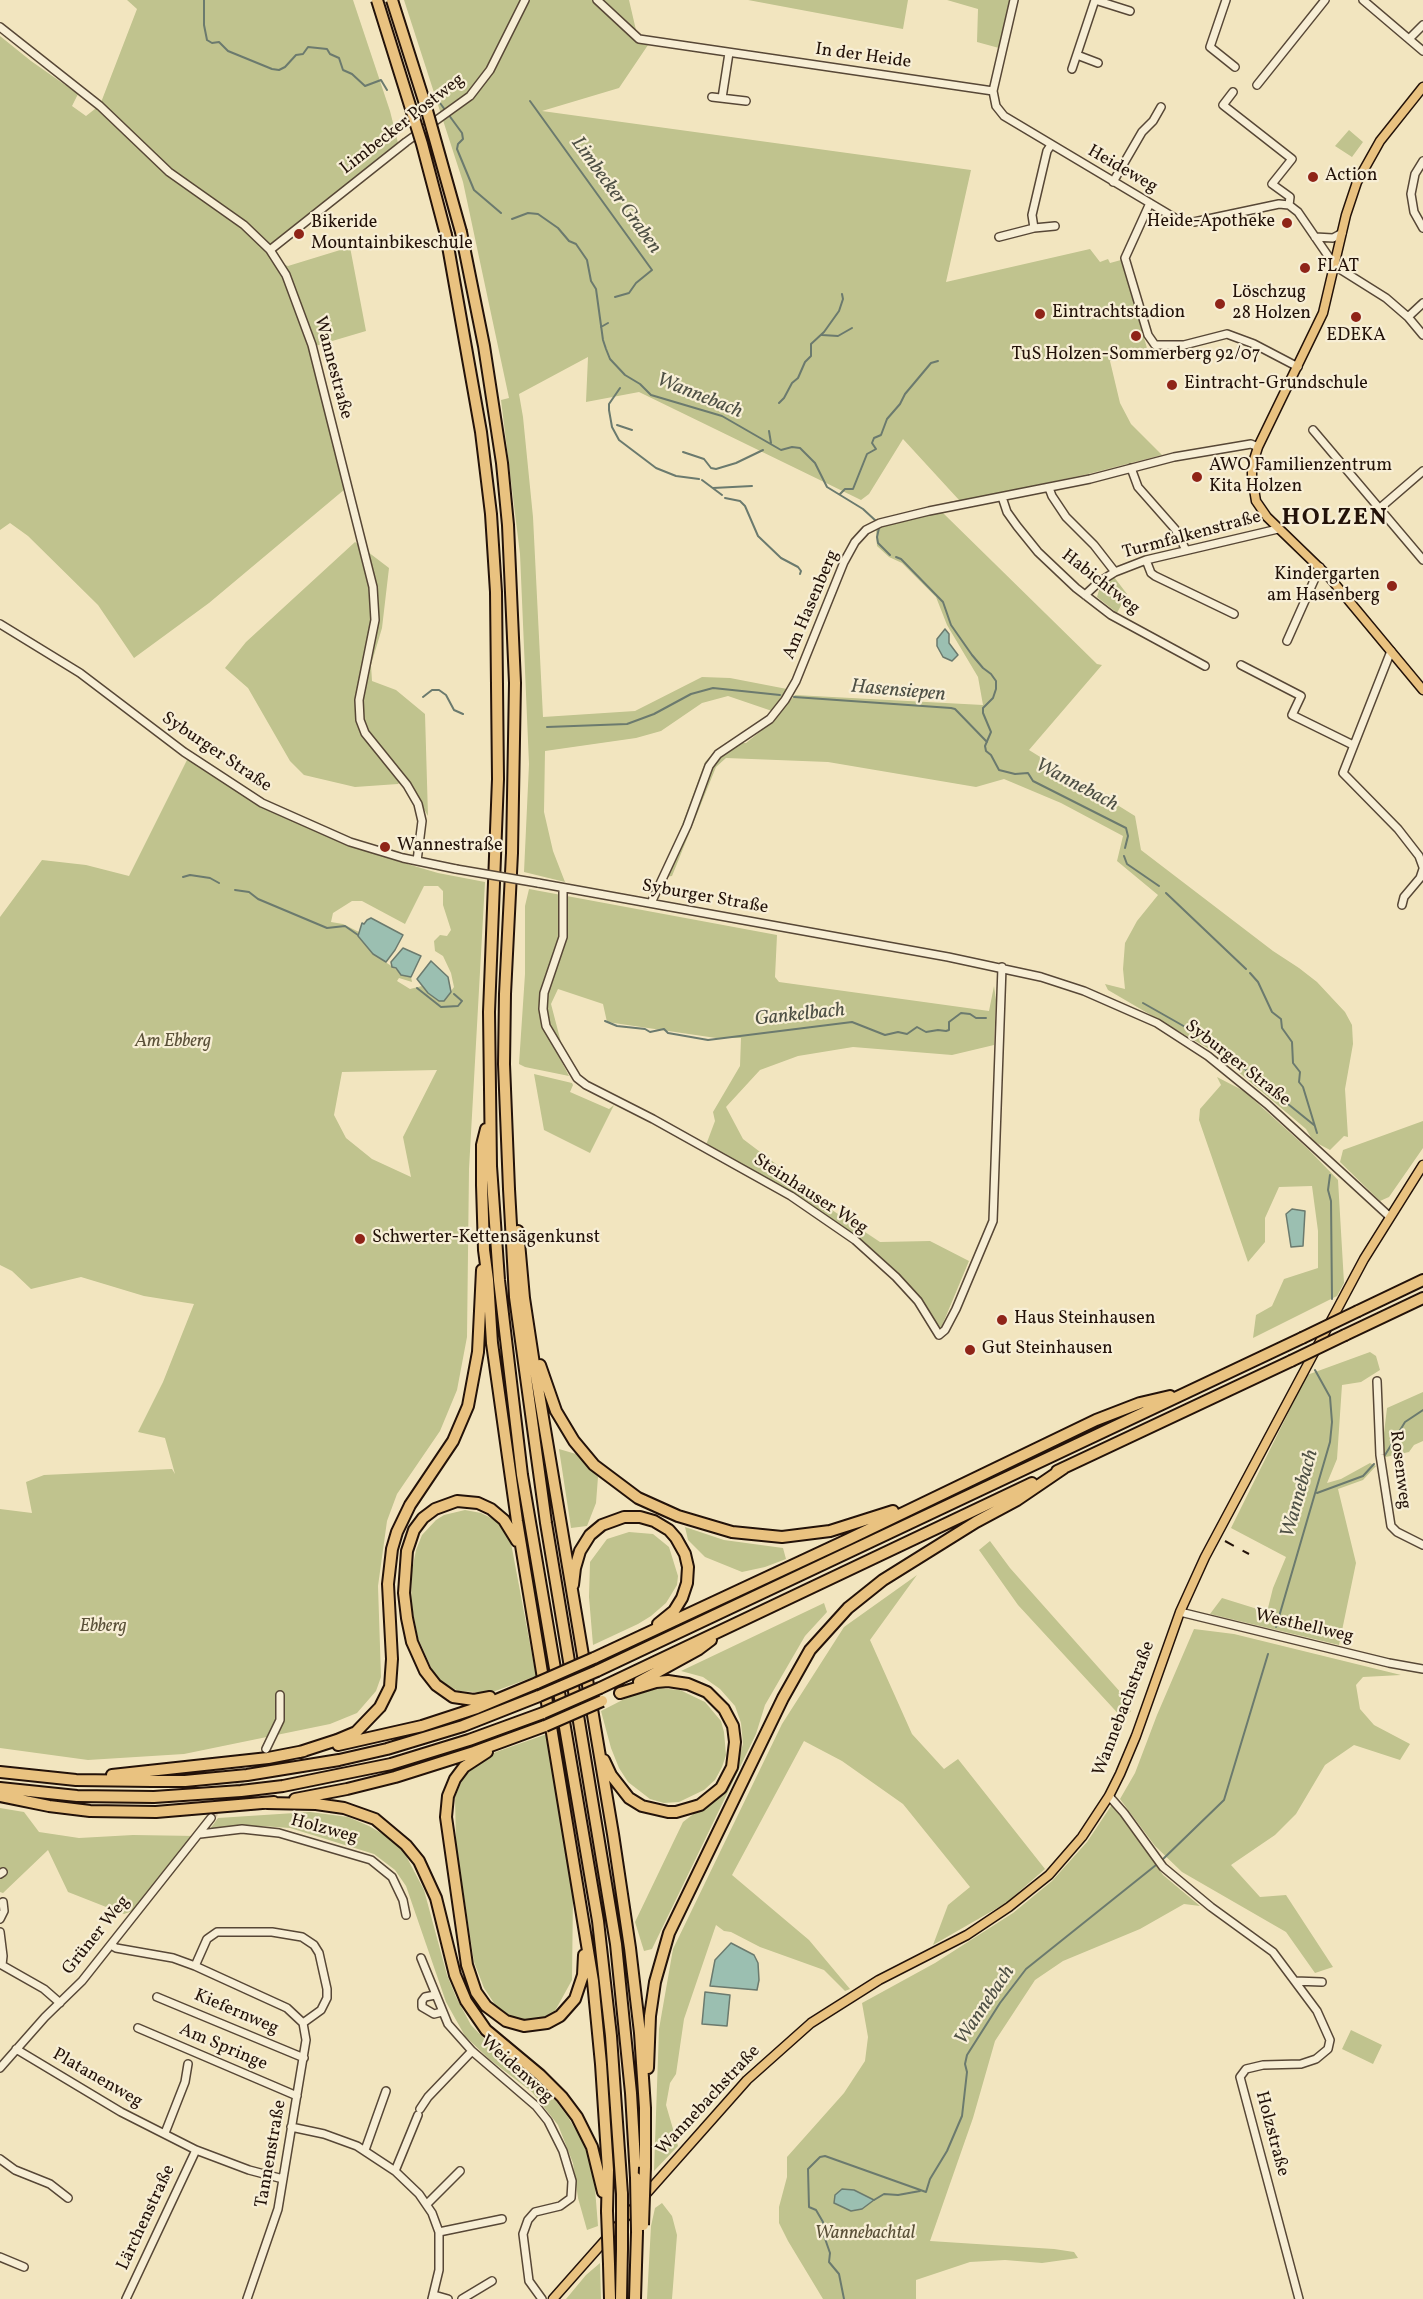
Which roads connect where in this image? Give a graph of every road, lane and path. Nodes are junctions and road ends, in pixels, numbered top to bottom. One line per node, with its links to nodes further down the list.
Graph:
1 (377, 0): 73 (highway, bridge)
2 (392, 0): 71 (highway, bridge)
3 (525, 0): 38 (street, Limbecker Postweg)
4 (597, 0): 14 (street, In der Heide)
5 (1014, 0): 21 (street)
6 (1226, 0): 17 (street)
7 (1325, 0): 19 (street)
8 (1363, 0): 12 (street)
9 (1130, 11): 15 (street)
10 (1423, 25): 12 (street)
11 (0, 27): 38 (street, Wannestraße)
12 (1410, 38): 13 (street)
13 (1423, 51)
14 (729, 53): 21 (street, In der Heide); 24 (street)
15 (1077, 55): 16 (street); 18 (street)
16 (1098, 63)
17 (1235, 67)
18 (1072, 69)
19 (1257, 85)
20 (1423, 87): 35 (main road)
21 (993, 91): 27 (street, Heideweg)
22 (1233, 92): 31 (street)
23 (712, 97): 24 (street)
24 (722, 98): 25 (street)
25 (746, 101)
26 (1161, 107): 29 (street)
27 (1051, 146): 29 (street, Heideweg); 33 (street)
28 (1423, 161): 34 (street)
29 (1113, 182): 30 (street, Heideweg)
30 (1150, 203): 31 (street, Heideweg); 43 (street)
31 (1289, 205): 37 (street)
32 (1055, 226): 33 (street)
33 (1034, 228): 36 (street)
34 (1423, 228)
35 (1342, 233): 37 (street); 39 (main road)
36 (999, 237)
37 (1315, 237): 39 (street)
38 (270, 250): 66 (street, Wannestraße)
39 (1335, 266): 41 (street); 43 (main road)
40 (1423, 303): 41 (street)
41 (1408, 317): 42 (street)
42 (1423, 335)
43 (1298, 367): 45 (main road)
44 (1313, 430): 50 (street)
45 (1258, 447): 46 (street, Am Hasenberg); 51 (main road)
46 (1131, 468): 48 (street, Am Hasenberg); 52 (street)
47 (1423, 471): 50 (street)
48 (1049, 488): 49 (street, Am Hasenberg); 56 (street)
49 (1002, 497): 57 (street, Habichtweg); 69 (street, Am Hasenberg)
50 (1380, 508): 54 (street)
51 (1278, 529): 52 (street, Turmfalkenstraße); 55 (main road)
52 (1186, 550): 53 (street, Turmfalkenstraße)
53 (1146, 560): 56 (street, Turmfalkenstraße); 58 (street)
54 (1423, 560)
55 (1320, 567): 60 (street); 61 (main road)
56 (1115, 572): 57 (street, Turmfalkenstraße)
57 (1086, 595): 63 (street, Habichtweg)
58 (1233, 614)
59 (0, 624): 66 (street, Syburger Straße)
60 (1287, 641)
61 (1391, 651): 64 (main road); 65 (street)
62 (1241, 665): 65 (street)
63 (1205, 666)
64 (1423, 690)
65 (1353, 745): 67 (street)
66 (417, 861): 68 (street, Syburger Straße, bridge)
67 (1423, 868): 70 (street)
68 (563, 888): 69 (street, Syburger Straße); 72 (street, Steinhauser Weg)
69 (651, 903): 72 (street, Syburger Straße)
70 (1401, 905)
71 (509, 916): 78 (highway); 143 (highway, bridge)
72 (1002, 967): 75 (street, Syburger Straße)
73 (490, 1115): 76 (highway); 156 (highway, bridge)
74 (1423, 1166): 75 (main road, Wannebachstraße)
75 (1390, 1217): 87 (main road, Wannebachstraße)
76 (484, 1250): 85 (highway); 97 (highway)
77 (1423, 1280): 81 (highway, bridge)
78 (524, 1298): 83 (highway); 86 (highway)
79 (1423, 1298): 82 (highway, bridge)
80 (1377, 1381): 84 (street, Rosenweg)
81 (1188, 1392): 83 (highway); 99 (highway, bridge)
82 (1064, 1468): 88 (highway); 130 (highway)
83 (933, 1497): 89 (highway)
84 (1423, 1545)
85 (528, 1587): 91 (highway); 108 (highway)
86 (572, 1597): 89 (highway); 95 (highway)
87 (1180, 1612): 90 (street, Westhellweg); 102 (main road, Wannebachstraße)
88 (728, 1627): 92 (highway); 100 (highway, bridge)
89 (639, 1637): 91 (highway, bridge)
90 (1423, 1668)
91 (520, 1690): 97 (highway)
92 (620, 1693): 94 (highway, bridge); 95 (highway)
93 (280, 1695): 96 (street)
94 (515, 1737): 103 (highway); 108 (highway)
95 (599, 1747): 130 (highway)
96 (266, 1749)
97 (300, 1752): 99 (highway)
98 (0, 1772): 99 (highway)
99 (76, 1780)
100 (0, 1788)
101 (0, 1796): 103 (highway)
102 (1109, 1796): 115 (street, Holzstraße); 154 (main road, Wannebachstraße)
103 (267, 1803): 141 (highway)
104 (211, 1818): 105 (street, Grüner Weg)
105 (200, 1834): 107 (street, Holzweg); 111 (street, Grüner Weg)
106 (3, 1902): 109 (street)
107 (406, 1915)
108 (582, 1916): 141 (highway)
109 (0, 1919)
110 (0, 1932): 113 (street)
111 (111, 1945): 114 (street); 119 (street, Grüner Weg)
112 (421, 1958): 117 (street, Weidenweg)
113 (1, 1965): 119 (street)
114 (195, 1966): 121 (street); 121 (street)
115 (1295, 1981): 116 (street); 158 (street, Holzstraße)
116 (1322, 1982)
117 (435, 1995): 120 (street, Weidenweg); 120 (street, Weidenweg)
118 (157, 1996): 125 (street, Kiefernweg)
119 (60, 2003): 123 (street, Grüner Weg)
120 (442, 2012): 124 (street, Weidenweg)
121 (303, 2023): 125 (street, Tannenstraße)
122 (138, 2028): 129 (street, Am Springe)
123 (16, 2049): 127 (street, Grüner Weg); 132 (street, Platanenweg)
124 (472, 2052): 136 (street); 153 (street, Weidenweg)
125 (304, 2058): 129 (street, Tannenstraße)
126 (188, 2064): 132 (street)
127 (0, 2068)
128 (386, 2091): 134 (street)
129 (297, 2096): 131 (street, Tannenstraße)
130 (645, 2108): 143 (highway, bridge)
131 (291, 2127): 134 (street); 138 (street, Tannenstraße)
132 (165, 2133): 133 (street, Platanenweg)
133 (196, 2150): 138 (street, Platanenweg); 149 (street, Lärchenstraße)
134 (365, 2150): 136 (street)
135 (0, 2159): 139 (street)
136 (395, 2171): 140 (street)
137 (460, 2171): 140 (street)
138 (283, 2179): 150 (street, Tannenstraße)
139 (68, 2198)
140 (427, 2204): 144 (street)
141 (607, 2211): 155 (highway, bridge)
142 (502, 2219): 144 (street)
143 (640, 2229): 157 (highway)
144 (439, 2232): 148 (street)
145 (0, 2257): 146 (street)
146 (24, 2267)
147 (492, 2281): 152 (street)
148 (433, 2297): 151 (street)
149 (126, 2299)
150 (247, 2299)
151 (448, 2299)
152 (462, 2299)
153 (542, 2299)
154 (553, 2299)
155 (610, 2299)
156 (621, 2299)
157 (635, 2299)
158 (1299, 2299)

